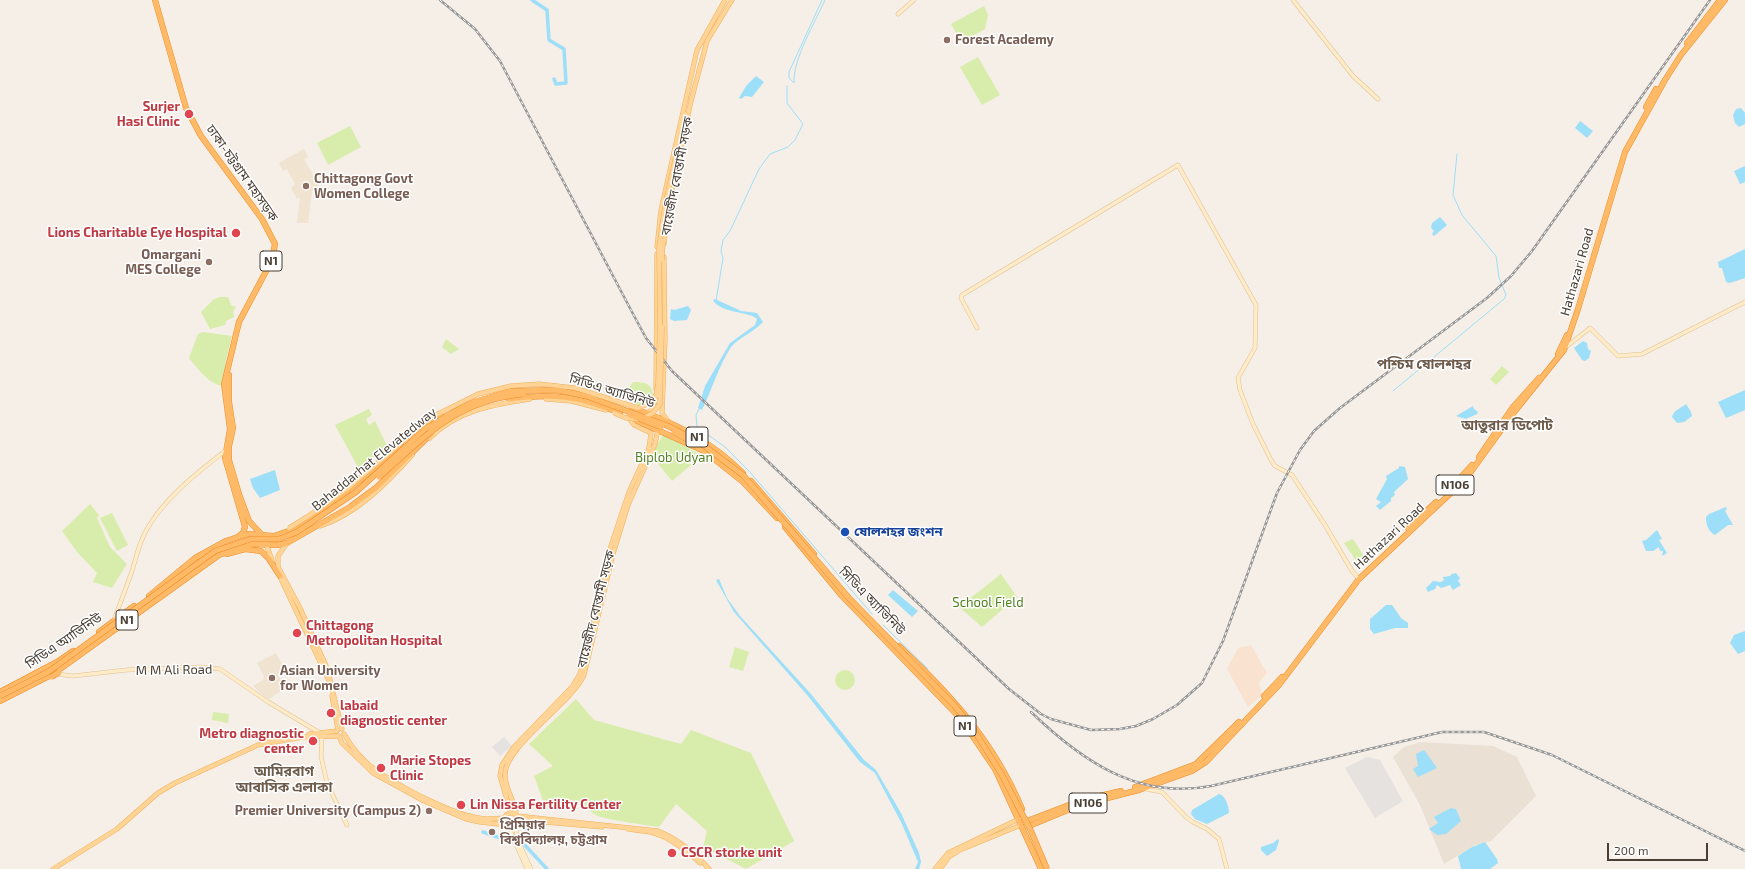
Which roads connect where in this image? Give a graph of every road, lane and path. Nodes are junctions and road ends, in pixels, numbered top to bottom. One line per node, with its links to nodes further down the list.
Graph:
1 (155, 0): 23 (highway, ঢাকা-চট্টগ্রাম মহাসড়ক / N1)
2 (158, 0): 26 (highway, ঢাকা-চট্টগ্রাম মহাসড়ক / N1)
3 (725, 0): 11 (main road, বায়েজীদ বোস্তামী সড়ক)
4 (732, 0): 12 (main road, বায়েজীদ বোস্তামী সড়ক)
5 (914, 0): 9 (street)
6 (1293, 0): 10 (street)
7 (1720, 0): 33 (highway, Hathazari Road / N106)
8 (1726, 0): 16 (highway, Hathazari Road / N106)
9 (898, 14)
10 (1378, 99)
11 (687, 100): 13 (main road); 17 (main road, বায়েজীদ বোস্তামী সড়ক)
12 (690, 107): 13 (main road); 19 (main road, বায়েজীদ বোস্তামী সড়ক)
13 (678, 151): 25 (main road, bridge); 27 (main road, bridge)
14 (1745, 302): 16 (street)
15 (977, 328): 33 (street)
16 (1566, 347): 33 (highway, Hathazari Road / N106)
17 (650, 414): 19 (highway, সিডিএ অ্যাভিনিউ / N1); 20 (main road, বায়েজীদ বোস্তামী সড়ক); 27 (highway, সিডিএ অ্যাভিনিউ / N1)
18 (628, 417): 20 (highway, সিডিএ অ্যাভিনিউ / N1); 25 (highway, সিডিএ অ্যাভিনিউ / N1); 42 (main road, বায়েজীদ বোস্তামী সড়ক)
19 (677, 426): 24 (highway, সিডিএ অ্যাভিনিউ / N1)
20 (658, 429): 21 (highway, সিডিএ অ্যাভিনিউ / N1); 22 (main road, বায়েজীদ বোস্তামী সড়ক)
21 (664, 432): 22 (main road); 24 (highway, সিডিএ অ্যাভিনিউ / N1)
22 (657, 436): 43 (main road, বায়েজীদ বোস্তামী সড়ক)
23 (225, 451): 28 (highway, ঢাকা-চট্টগ্রাম মহাসড়ক / N1); 35 (street)
24 (777, 513): 45 (highway, সিডিএ অ্যাভিনিউ / N1); 46 (highway, সিডিএ অ্যাভিনিউ / N1)
25 (318, 527): 29 (highway, সিডিএ অ্যাভিনিউ / N1)
26 (262, 535): 27 (highway, সিডিএ অ্যাভিনিউ / N1); 28 (highway, সিডিএ অ্যাভিনিউ / N1)
27 (274, 536)
28 (237, 538): 35 (highway, সিডিএ অ্যাভিনিউ / N1)
29 (287, 543): 30 (highway, সিডিএ অ্যাভিনিউ / N1); 39 (main road)
30 (266, 544): 31 (highway, সিডিএ অ্যাভিনিউ / N1); 32 (main road)
31 (219, 555): 32 (highway); 36 (highway, সিডিএ অ্যাভিনিউ / N1)
32 (280, 576): 39 (main road)
33 (1358, 578): 41 (highway, Hathazari Road / N106); 46 (highway, Hathazari Road / N106)
34 (147, 609): 36 (highway)
35 (113, 621): 37 (highway, সিডিএ অ্যাভিনিউ / N1)
36 (55, 674): 38 (highway); 40 (street, M M Ali Road)
37 (0, 692)
38 (0, 700): 59 (highway, Bahaddarhat Elevatedway, bridge)
39 (340, 733): 40 (main road); 44 (main road); 50 (main road)
40 (321, 735): 49 (street); 51 (main road)
41 (1139, 790): 46 (highway, Hathazari Road / N106); 60 (street)
42 (511, 813): 43 (main road); 44 (main road)
43 (516, 815): 47 (main road, বায়েজীদ বোস্তামী সড়ক); 55 (main road)
44 (505, 818): 50 (main road)
45 (1020, 819): 48 (highway, সিডিএ অ্যাভিনিউ); 56 (main road)
46 (1028, 823): 59 (highway, সিডিএ অ্যাভিনিউ / N1)
47 (517, 824): 50 (main road); 53 (street); 54 (main road)
48 (1022, 825): 57 (main road); 58 (highway, সিডিএ অ্যাভিনিউ)
49 (347, 826)
50 (508, 826): 52 (street)
51 (53, 869)
52 (527, 869)
53 (531, 869)
54 (706, 869)
55 (709, 869)
56 (935, 869)
57 (940, 869)
58 (1041, 869)
59 (1047, 869)
60 (1227, 869)

